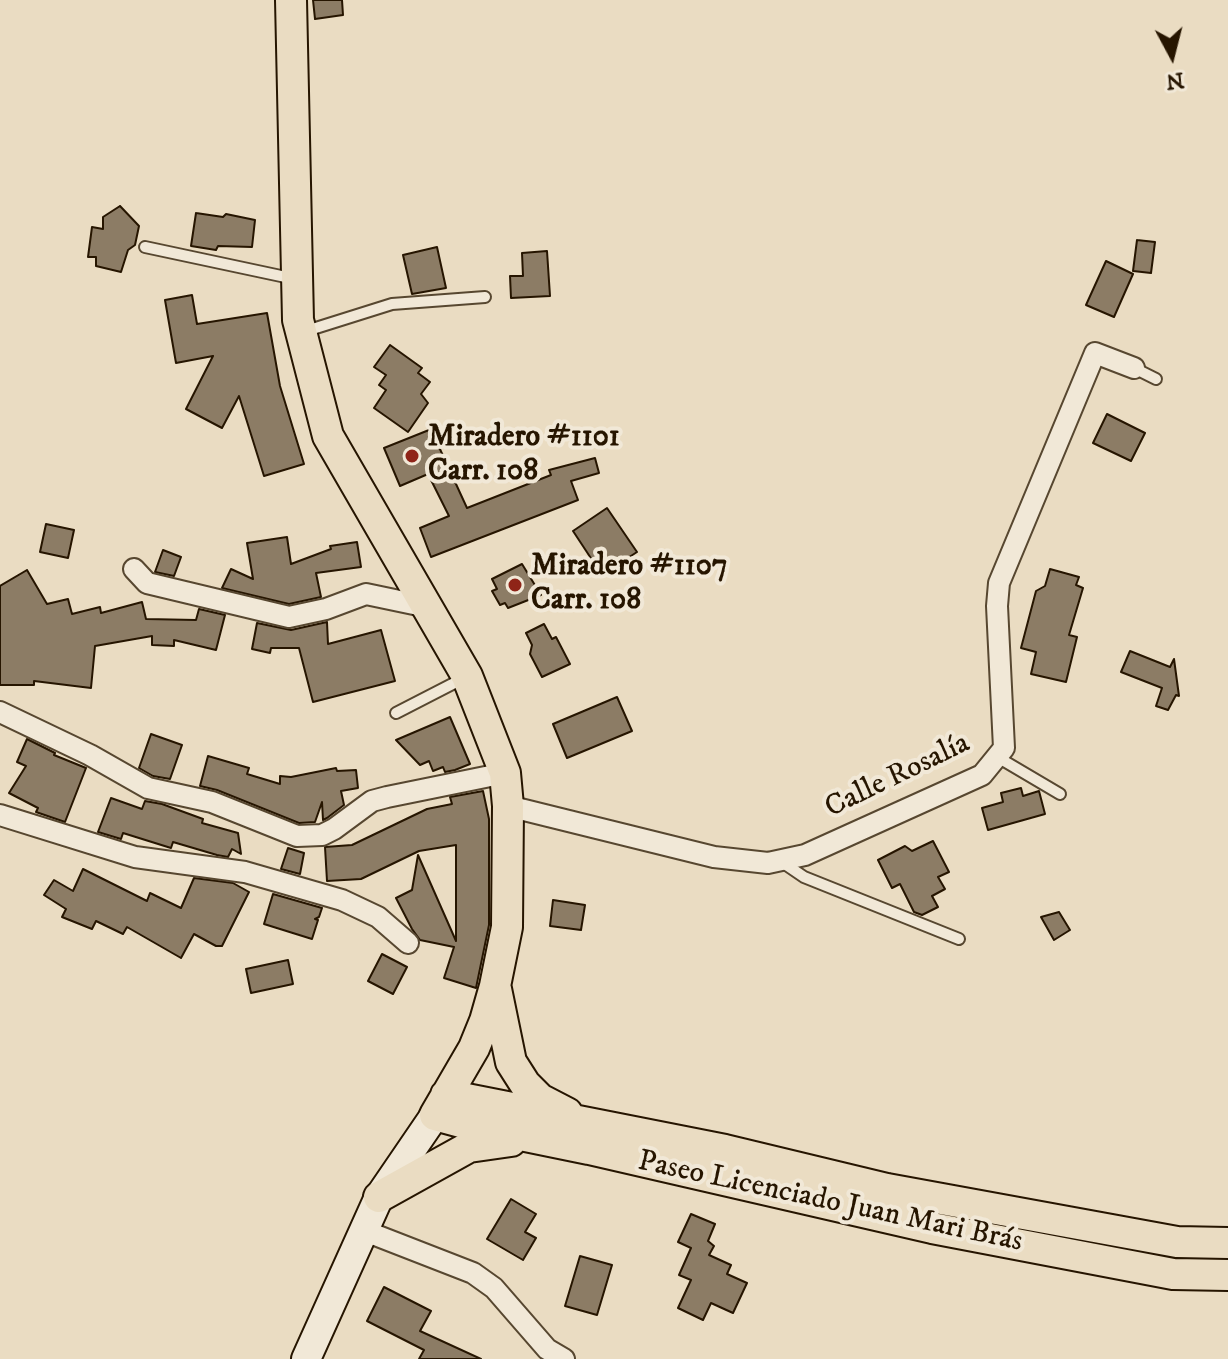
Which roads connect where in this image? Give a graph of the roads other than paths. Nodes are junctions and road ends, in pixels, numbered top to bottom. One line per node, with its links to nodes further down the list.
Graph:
1 (291, 0): 3 (main road)
2 (145, 247): 3 (lane)
3 (297, 279): 5 (main road)
4 (485, 297): 5 (lane)
5 (301, 332): 9 (main road)
6 (1134, 368): 7 (lane); 13 (street, Calle Rosalía)
7 (1156, 379)
8 (134, 569): 9 (street)
9 (428, 607): 10 (main road)
10 (467, 676): 12 (lane); 14 (main road)
11 (0, 712): 14 (street)
12 (396, 713)
13 (999, 758): 15 (lane); 18 (street, Calle Rosalía)
14 (505, 773): 16 (main road)
15 (1060, 794)
16 (508, 806): 18 (street, Calle Rosalía); 21 (main road)
17 (0, 815): 20 (street)
18 (782, 862): 19 (lane)
19 (959, 939)
20 (408, 943)
21 (495, 986): 22 (main road); 23 (main road)
22 (441, 1105): 23 (main road, Paseo Licenciado Juan Mari Brás); 24 (main road, Paseo Licenciado Juan Mari Brás); 25 (main road)
23 (583, 1121): 27 (main road, Paseo Licenciado Juan Mari Brás)
24 (543, 1140): 25 (main road); 28 (main road, Paseo Licenciado Juan Mari Brás)
25 (379, 1197): 26 (main road)
26 (365, 1231): 29 (main road); 30 (street)
27 (1228, 1243)
28 (1228, 1275)
29 (306, 1359)
30 (564, 1359)

